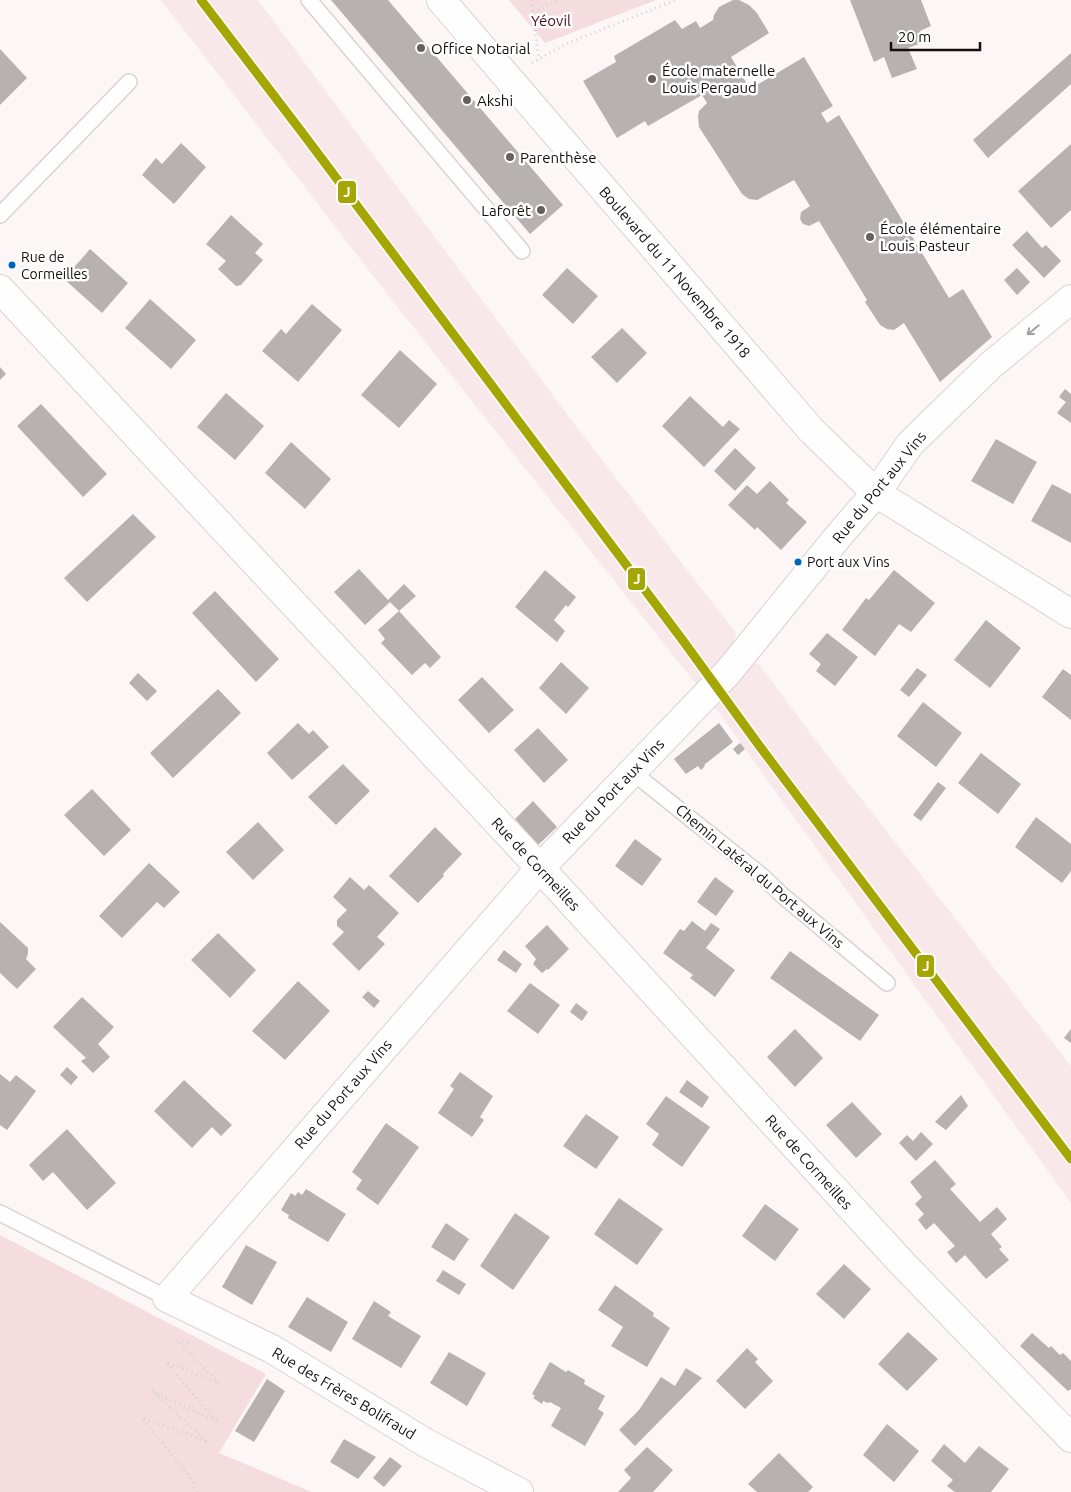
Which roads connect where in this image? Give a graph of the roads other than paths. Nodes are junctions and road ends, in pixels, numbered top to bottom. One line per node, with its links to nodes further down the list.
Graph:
1 (309, 0): 5 (lane)
2 (441, 0): 8 (street, Boulevard du 11 Novembre 1918)
3 (128, 82): 4 (lane)
4 (0, 215)
5 (522, 251)
6 (0, 289): 11 (street, Rue de Cormeilles)
7 (1071, 299): 8 (street, Rue du Port aux Vins, one-way to 8)
8 (876, 493): 9 (street, Boulevard du 11 Novembre 1918); 10 (street, Rue du Port aux Vins)
9 (1071, 614)
10 (631, 771): 11 (street, Rue du Port aux Vins); 12 (lane, Chemin Latéral du Port aux Vins)
11 (540, 868): 14 (street, Rue du Port aux Vins); 15 (street, Rue de Cormeilles)
12 (887, 983)
13 (0, 1213): 14 (lane)
14 (167, 1298): 16 (street, Rue des Frères Bolifraud)
15 (1071, 1438)
16 (519, 1492)

